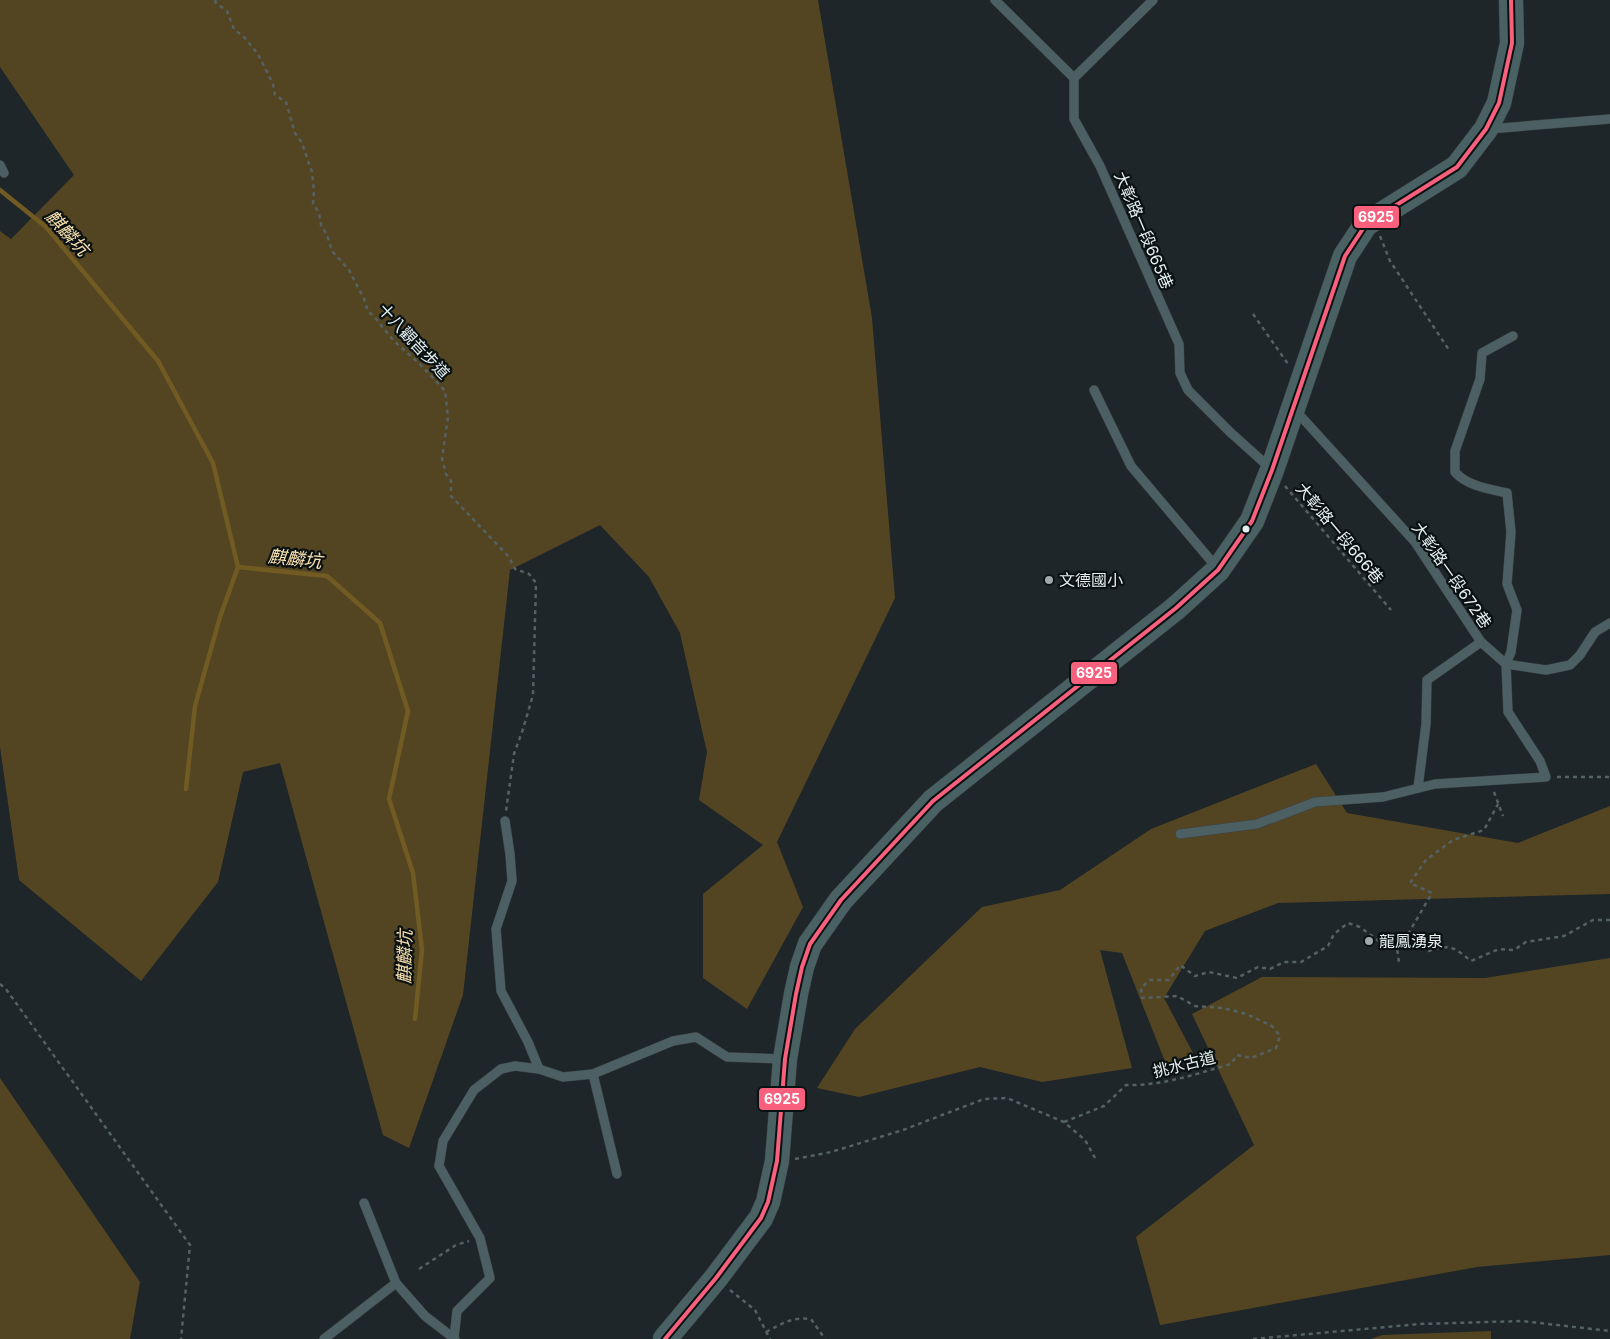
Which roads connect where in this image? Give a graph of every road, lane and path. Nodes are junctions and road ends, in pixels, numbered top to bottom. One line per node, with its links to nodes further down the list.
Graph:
1 (214, 0): 27 (path, 十八觀音步道)
2 (995, 0): 5 (lane)
3 (1153, 0): 5 (lane)
4 (1511, 0): 7 (main road)
5 (1074, 78): 15 (lane, 大彰路一段665巷)
6 (1610, 119): 7 (lane)
7 (1486, 129): 8 (main road)
8 (1372, 221): 11 (path); 12 (main road)
9 (1253, 314): 12 (path)
10 (1513, 336): 20 (lane)
11 (1449, 350)
12 (1302, 383): 14 (main road)
13 (1094, 390): 16 (lane)
14 (1293, 408): 15 (main road); 19 (lane, 大彰路一段672巷)
15 (1272, 470): 16 (main road); 17 (path, 大彰路一段666巷)
16 (1218, 570): 34 (main road)
17 (1391, 610)
18 (1610, 623): 20 (lane)
19 (1481, 642): 20 (lane, 大彰路一段672巷); 24 (lane)
20 (1506, 664): 21 (lane)
21 (1546, 777): 22 (path); 23 (lane)
22 (1610, 777)
23 (1491, 780): 24 (lane); 25 (path)
24 (1418, 788): 28 (lane)
25 (1498, 804): 26 (path); 30 (path)
26 (1503, 816)
27 (505, 821): 35 (lane)
28 (1180, 834)
29 (1610, 920): 30 (path)
30 (1404, 941): 31 (path, 挑水古道)
31 (1396, 942): 32 (path); 37 (path, 挑水古道)
32 (1399, 962)
33 (0, 984): 48 (path)
34 (786, 1059): 36 (lane); 39 (main road)
35 (539, 1069): 36 (lane); 42 (lane)
36 (593, 1074): 40 (lane)
37 (1064, 1122): 38 (path); 39 (path)
38 (1096, 1158)
39 (776, 1161): 44 (main road)
40 (617, 1174)
41 (364, 1203): 45 (lane)
42 (480, 1238): 43 (path); 50 (lane)
43 (418, 1269)
44 (716, 1278): 47 (path); 51 (main road)
45 (396, 1283): 49 (lane); 50 (lane)
46 (1610, 1331): 54 (path)
47 (766, 1332): 52 (path); 53 (path)
48 (181, 1339)
49 (324, 1339)
50 (454, 1339)
51 (665, 1339)
52 (770, 1339)
53 (825, 1339)
54 (1253, 1339)

